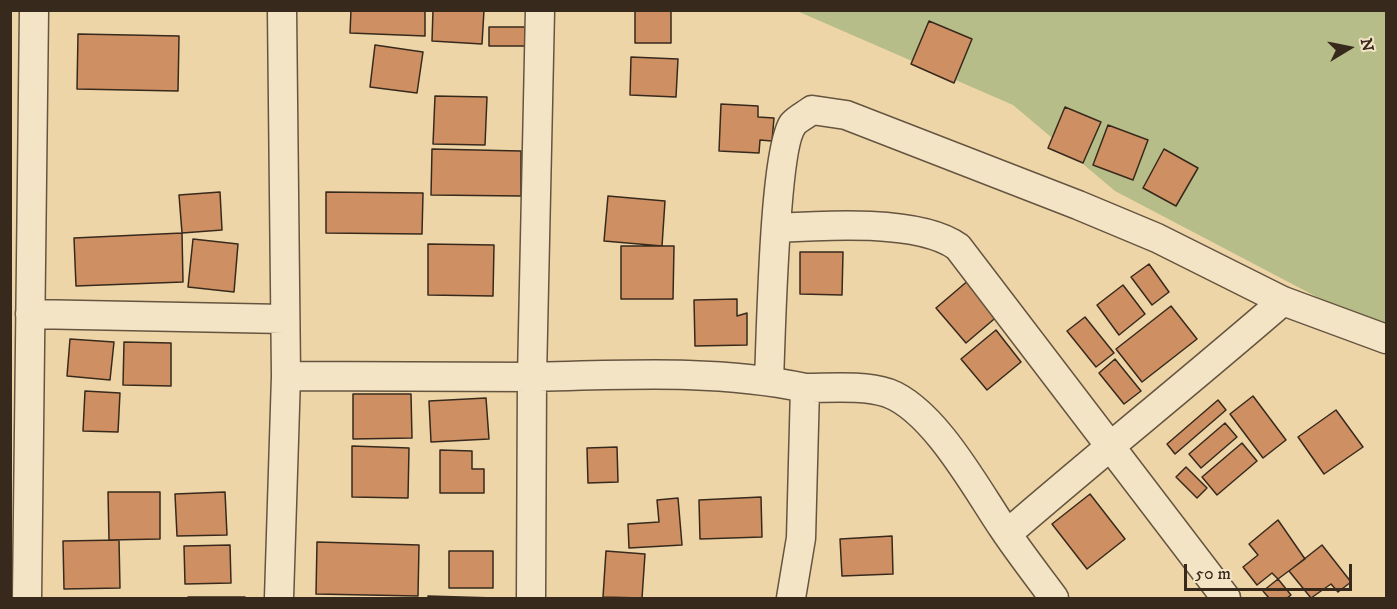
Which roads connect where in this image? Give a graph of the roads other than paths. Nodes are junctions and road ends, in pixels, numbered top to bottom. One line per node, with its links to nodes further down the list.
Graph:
1 (34, 10): 6 (street)
2 (282, 10): 7 (street)
3 (540, 10): 11 (street)
4 (776, 228): 5 (street); 12 (street); 14 (street)
5 (1283, 301): 8 (street); 14 (street)
6 (30, 314): 7 (street); 9 (street)
7 (284, 319): 10 (street)
8 (1386, 339)
9 (19, 372): 16 (street)
10 (286, 376): 11 (street); 17 (street)
11 (532, 377): 12 (street); 18 (street)
12 (769, 380): 13 (street)
13 (805, 388): 15 (street); 19 (street)
14 (1109, 445): 15 (street); 21 (street)
15 (1007, 534): 20 (street)
16 (27, 598)
17 (279, 598)
18 (531, 598)
19 (791, 598)
20 (1054, 598)
21 (1226, 598)

